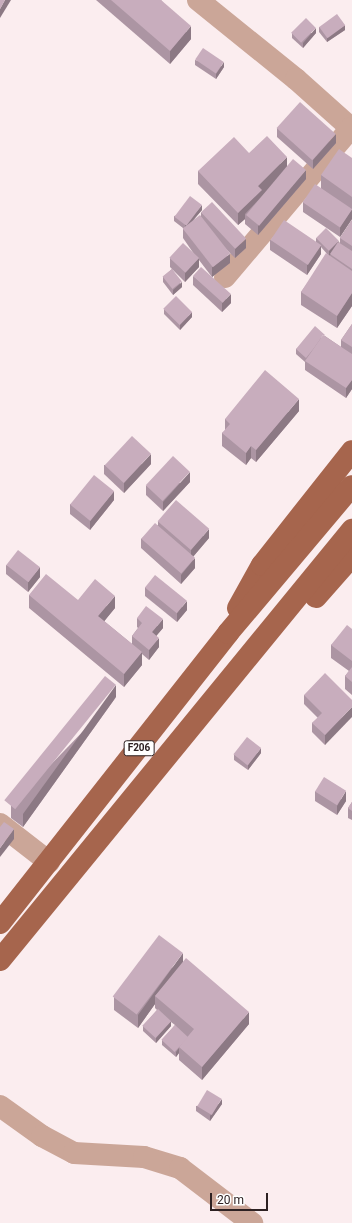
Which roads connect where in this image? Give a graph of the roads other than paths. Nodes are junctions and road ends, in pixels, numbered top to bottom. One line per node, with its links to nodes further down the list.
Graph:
1 (198, 0): 2 (street)
2 (352, 128): 3 (street)
3 (225, 277)
4 (352, 451): 8 (main road)
5 (352, 486): 8 (main road, F206)
6 (352, 530): 9 (main road, F206)
7 (352, 556): 9 (main road)
8 (228, 633): 11 (main road, F206)
9 (250, 658): 13 (main road, F206)
10 (0, 824): 11 (street)
11 (50, 862): 12 (main road, F206)
12 (0, 923)
13 (0, 960)
14 (0, 1106): 15 (street)
15 (252, 1223)

